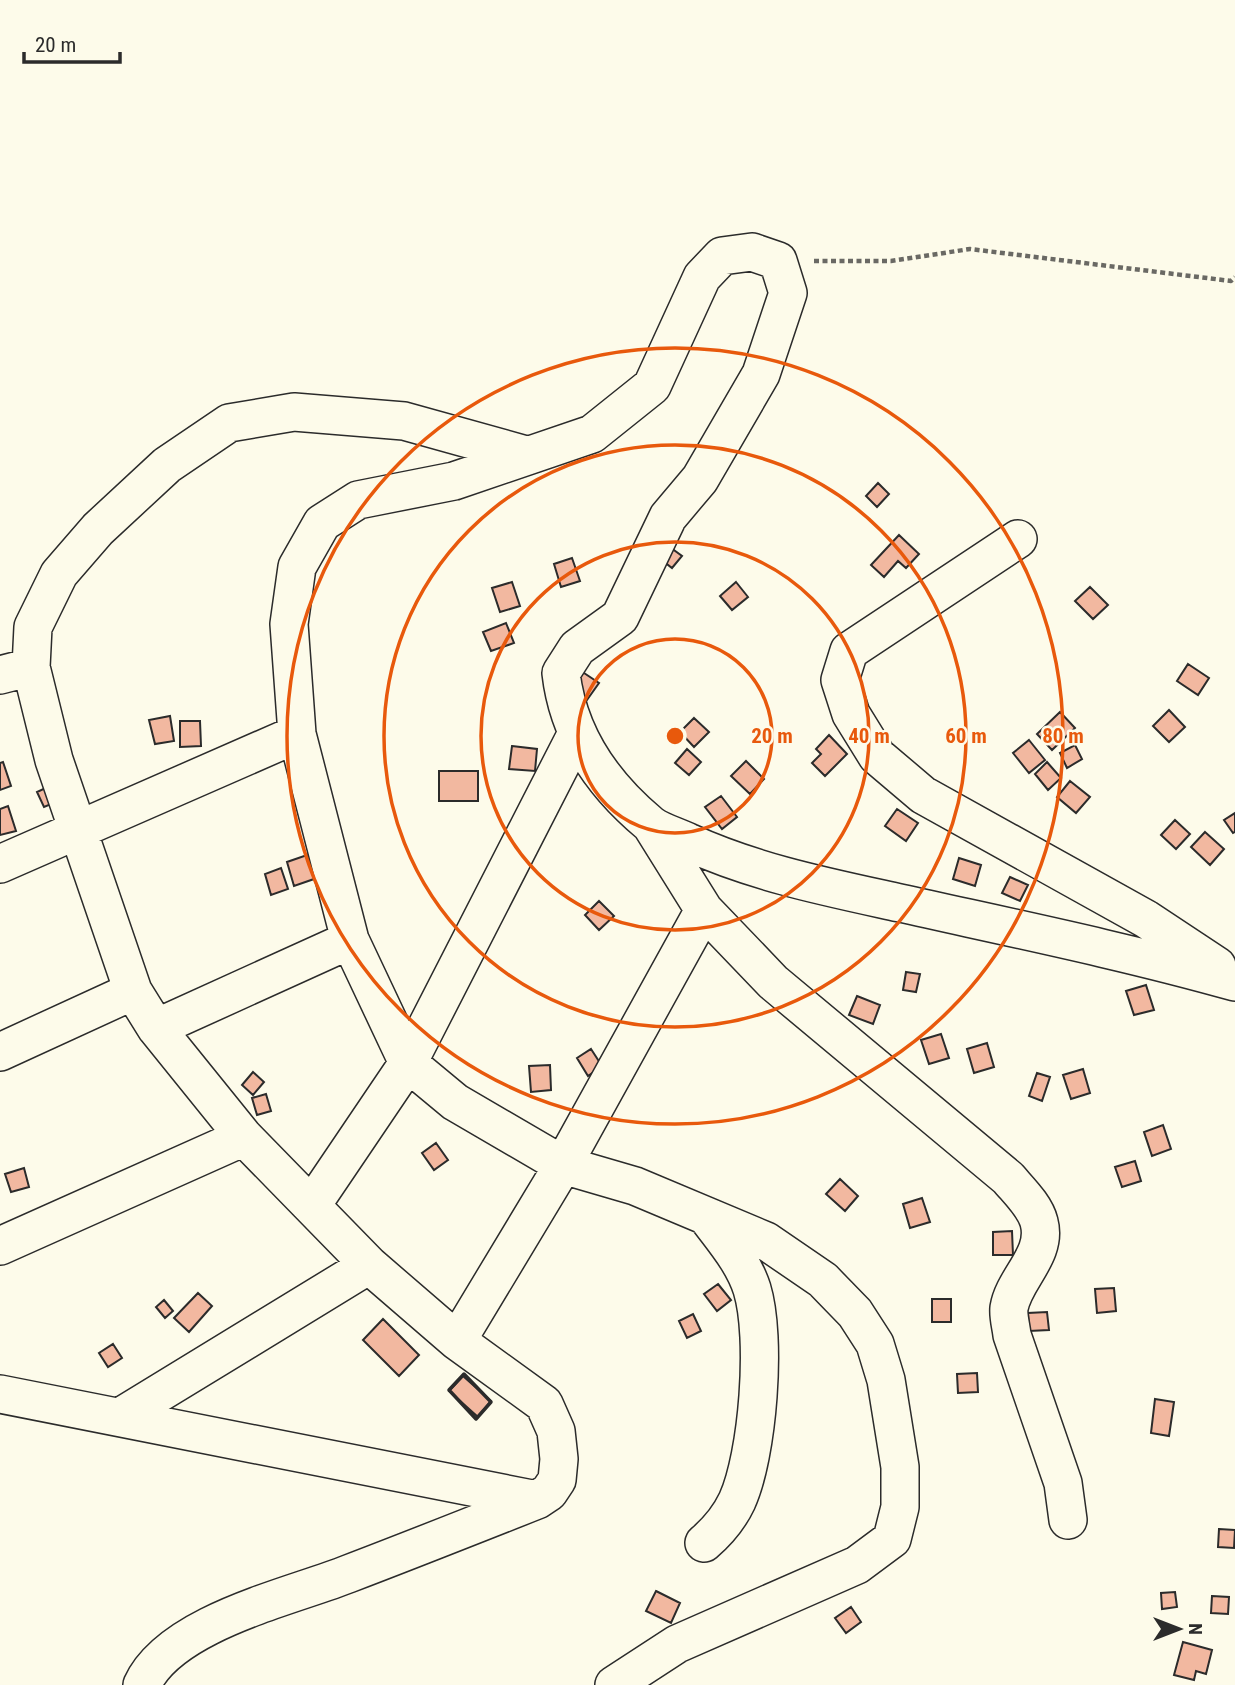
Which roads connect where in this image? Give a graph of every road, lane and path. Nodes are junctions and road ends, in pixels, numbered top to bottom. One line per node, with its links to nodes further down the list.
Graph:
1 (779, 261): 2 (path); 3 (street); 7 (street)
2 (1235, 277)
3 (526, 455): 5 (street); 6 (street)
4 (1018, 538): 13 (street)
5 (16, 671): 9 (street)
6 (298, 734): 9 (street); 12 (street)
7 (576, 735): 8 (street); 17 (street)
8 (651, 825): 11 (street); 13 (street)
9 (79, 830): 10 (street); 14 (street)
10 (0, 864)
11 (704, 910): 19 (street); 28 (street)
12 (350, 940): 15 (street); 17 (street)
13 (1235, 980)
14 (133, 991): 15 (street); 16 (street)
15 (156, 1027): 18 (street)
16 (0, 1052)
17 (408, 1063): 19 (street); 20 (street)
18 (244, 1137): 20 (street); 22 (street)
19 (563, 1165): 21 (street); 24 (street)
20 (312, 1205): 23 (street)
21 (704, 1213): 29 (street); 31 (street)
22 (0, 1246)
23 (369, 1265): 24 (street); 26 (street)
24 (457, 1341): 27 (street)
25 (0, 1394): 26 (street)
26 (120, 1417): 27 (street)
27 (537, 1500): 30 (street)
28 (1068, 1520)
29 (704, 1543)
30 (142, 1685)
31 (614, 1685)

